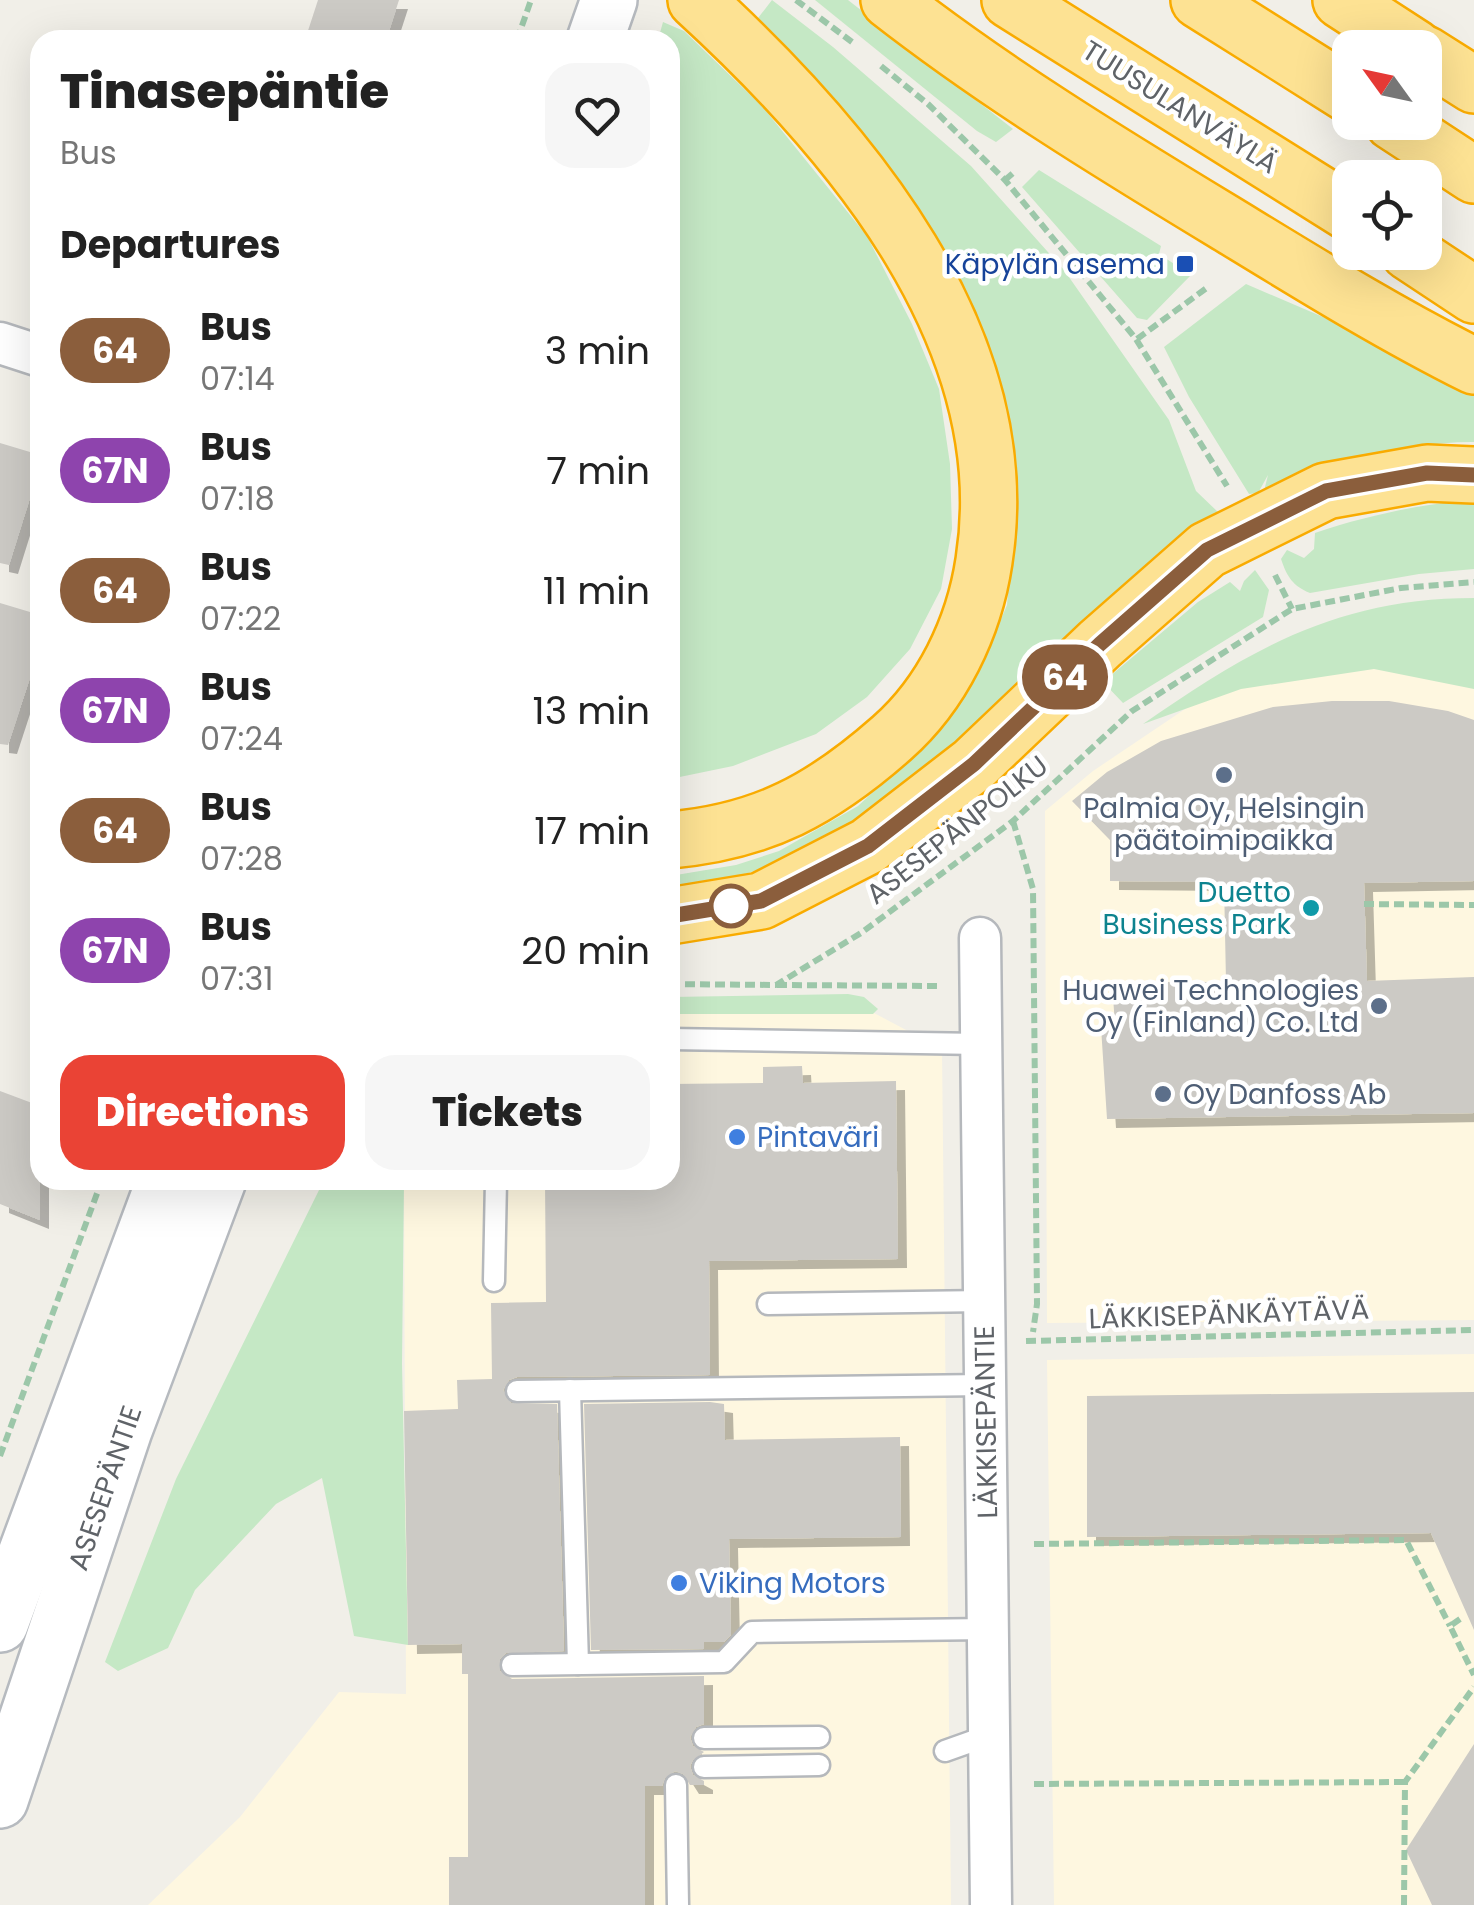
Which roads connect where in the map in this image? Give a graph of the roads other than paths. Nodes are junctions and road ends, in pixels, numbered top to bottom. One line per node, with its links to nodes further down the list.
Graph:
1 (609, 0): 7 (main road)
2 (889, 0): 19 (highway)
3 (1010, 0): 14 (highway, TUUSULANVÄYLÄ)
4 (1199, 0): 10 (highway)
5 (1341, 0): 8 (highway)
6 (709, 12): 21 (highway)
7 (598, 30)
8 (1387, 30)
9 (1442, 65): 11 (highway)
10 (1332, 84)
11 (1474, 85)
12 (1421, 140): 13 (highway)
13 (1474, 175)
14 (1332, 203)
15 (1436, 270): 16 (highway)
16 (1474, 296)
17 (0, 343): 18 (street)
18 (30, 353)
19 (1474, 366)
20 (1474, 475): 22 (highway)
21 (680, 839)
22 (680, 914)
23 (980, 938): 25 (street, LÄKKISEPÄNTIE)
24 (680, 1039): 25 (lane)
25 (980, 1044): 30 (street, LÄKKISEPÄNTIE)
26 (161, 1190): 35 (main road, ASESEPÄNTIE)
27 (214, 1190): 46 (main road, ASESEPÄNTIE)
28 (496, 1190): 29 (lane)
29 (494, 1282)
30 (985, 1302): 31 (lane); 32 (street, LÄKKISEPÄNTIE)
31 (768, 1304)
32 (986, 1385): 33 (lane); 36 (street, LÄKKISEPÄNTIE)
33 (570, 1390): 34 (lane); 37 (lane)
34 (516, 1391)
35 (0, 1624)
36 (989, 1629): 37 (lane); 39 (street, LÄKKISEPÄNTIE)
37 (578, 1664): 38 (lane)
38 (512, 1665)
39 (990, 1735): 42 (lane); 48 (street, LÄKKISEPÄNTIE)
40 (818, 1737): 41 (lane)
41 (704, 1738)
42 (946, 1751)
43 (819, 1765): 44 (lane)
44 (704, 1768)
45 (676, 1785): 47 (lane)
46 (0, 1800)
47 (678, 1905)
48 (991, 1905)

